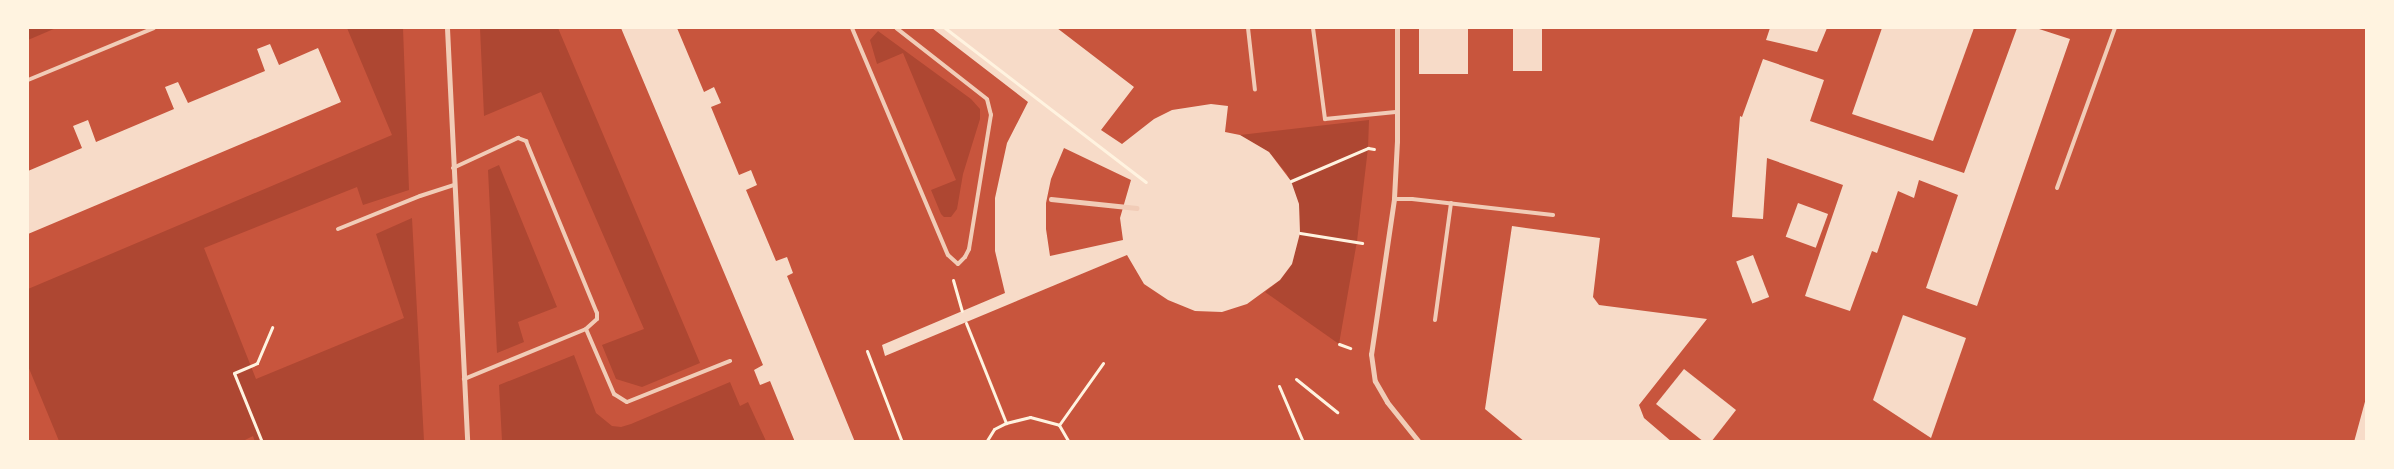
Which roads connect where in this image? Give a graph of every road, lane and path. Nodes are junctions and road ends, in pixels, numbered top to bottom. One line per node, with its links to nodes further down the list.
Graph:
1 (154, 28): 10 (lane)
2 (447, 28): 14 (street)
3 (852, 28): 27 (lane)
4 (896, 28): 27 (lane)
5 (945, 28): 16 (path)
6 (1249, 28): 11 (lane)
7 (1313, 28): 12 (lane)
8 (1397, 28): 12 (street)
9 (2115, 28): 18 (lane)
10 (28, 80)
11 (1256, 90)
12 (1396, 112): 20 (street)
13 (1374, 149): 15 (path)
14 (453, 168): 17 (street); 32 (lane)
15 (1291, 181)
16 (1146, 182)
17 (454, 185): 24 (lane); 38 (street)
18 (2057, 188)
19 (1051, 198): 22 (street)
20 (1394, 199): 21 (lane); 50 (street)
21 (1452, 203): 23 (lane); 29 (lane)
22 (1137, 208)
23 (1553, 215)
24 (338, 229)
25 (1300, 233): 26 (path)
26 (1362, 243)
27 (958, 264): 28 (path)
28 (962, 311)
29 (1435, 320)
30 (966, 323): 42 (path)
31 (272, 327): 44 (path)
32 (586, 329): 36 (lane); 38 (lane)
33 (1339, 344): 34 (path)
34 (1350, 348)
35 (867, 351): 46 (path)
36 (730, 361)
37 (1102, 363): 43 (path)
38 (464, 379): 45 (street)
39 (1296, 379): 41 (path)
40 (1278, 386): 49 (path)
41 (1337, 412)
42 (1006, 423): 43 (path); 47 (path)
43 (1059, 425): 48 (path)
44 (262, 442)
45 (467, 442)
46 (902, 442)
47 (986, 442)
48 (1069, 442)
49 (1303, 442)
50 (1419, 442)

